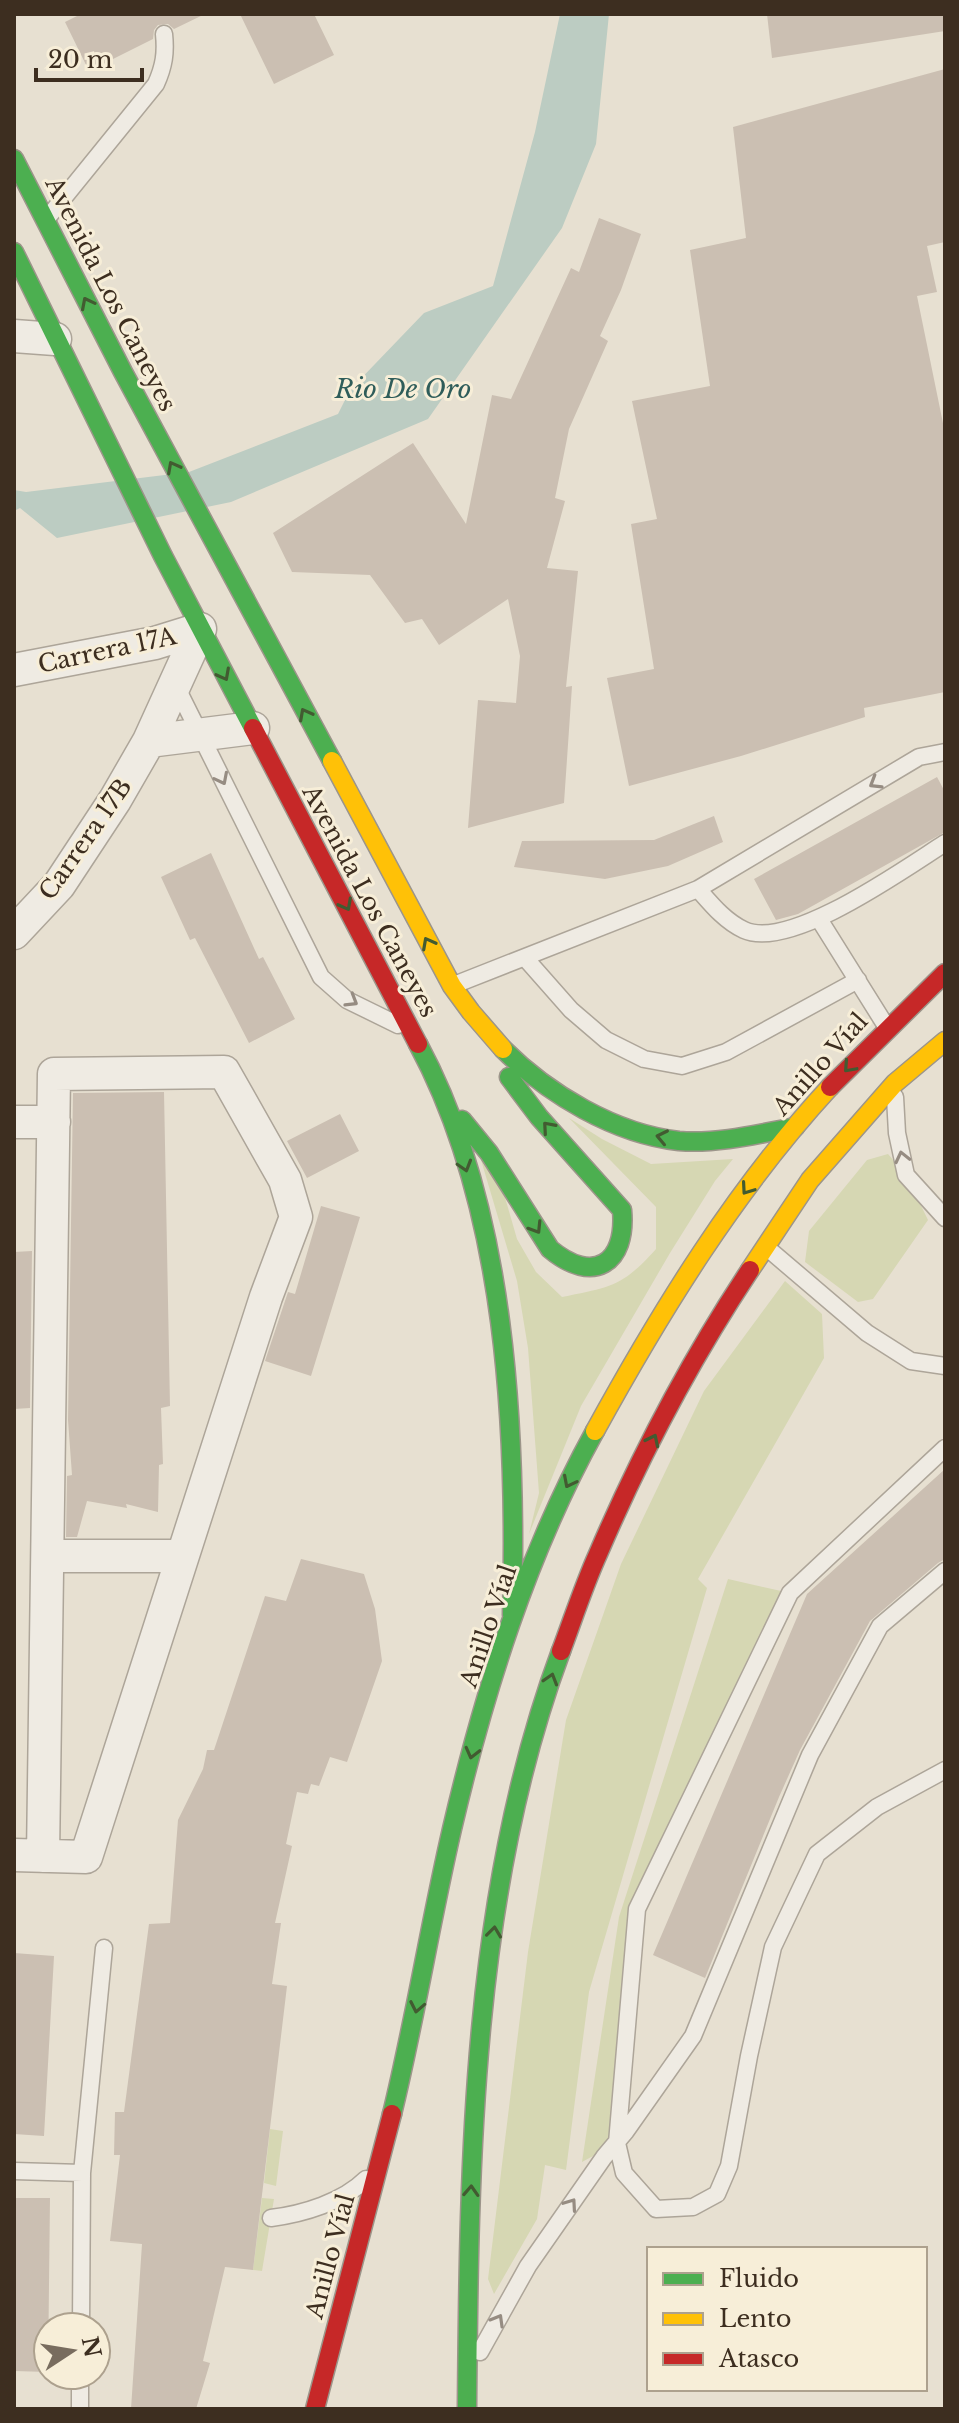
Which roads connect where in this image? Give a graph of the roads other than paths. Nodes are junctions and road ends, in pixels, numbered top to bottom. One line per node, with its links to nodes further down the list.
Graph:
1 (164, 34): 3 (lane)
2 (14, 159): 3 (main road, Avenida Los Caneyes)
3 (45, 220): 21 (main road, Avenida Los Caneyes, one-way to 3)
4 (14, 252): 6 (main road, Avenida Los Caneyes)
5 (14, 336): 6 (street)
6 (55, 339): 7 (main road, Avenida Los Caneyes)
7 (200, 629): 8 (street, Carrera 17A); 9 (street, Carrera 17B); 10 (main road, Avenida Los Caneyes, one-way to 10)
8 (14, 670)
9 (175, 685): 11 (lane); 12 (street, Carrera 17B)
10 (253, 728): 11 (street); 24 (main road, Avenida Los Caneyes, one-way to 24)
11 (200, 734): 12 (street); 24 (lane, one-way to 24)
12 (149, 741): 17 (street, Carrera 17B)
13 (945, 752): 15 (lane, one-way to 15)
14 (945, 843): 16 (lane)
15 (698, 889): 16 (lane); 18 (lane)
16 (819, 919): 20 (lane)
17 (14, 933)
18 (526, 959): 20 (lane); 21 (lane)
19 (945, 973): 23 (main road, Anillo Víal)
20 (858, 980): 23 (lane)
21 (452, 986): 22 (main road, Avenida Los Caneyes)
22 (475, 1021): 27 (main road, one-way to 22); 30 (main road, Avenida Los Caneyes, one-way to 22)
23 (886, 1026): 30 (main road, Anillo Víal, one-way to 30)
24 (412, 1032): 27 (main road, Avenida Los Caneyes)
25 (941, 1048): 26 (main road)
26 (895, 1083): 31 (lane, one-way to 26); 32 (main road)
27 (443, 1096): 38 (main road, Avenida Los Caneyes, one-way to 38)
28 (14, 1122): 29 (street)
29 (54, 1122): 35 (street); 36 (street)
30 (795, 1127): 38 (main road, Anillo Víal, one-way to 38)
31 (944, 1218)
32 (765, 1246): 33 (lane); 48 (main road, one-way to 32)
33 (945, 1366)
34 (945, 1448): 42 (lane)
35 (48, 1556): 36 (street); 40 (street)
36 (181, 1556): 40 (street)
37 (945, 1571): 42 (lane)
38 (512, 1621): 43 (main road, Anillo Víal, one-way to 43)
39 (945, 1770): 42 (lane)
40 (29, 1856)
41 (104, 1948): 45 (lane)
42 (617, 2143): 52 (lane, one-way to 42)
43 (380, 2162): 46 (lane); 47 (main road, Anillo Víal)
44 (14, 2171): 45 (lane)
45 (82, 2173): 49 (lane)
46 (271, 2218)
47 (360, 2231): 50 (main road); 53 (main road, Anillo Víal)
48 (468, 2246): 51 (main road); 52 (main road)
49 (81, 2311)
50 (353, 2336)
51 (450, 2347)
52 (467, 2374): 54 (main road)
53 (315, 2409)
54 (467, 2409)

